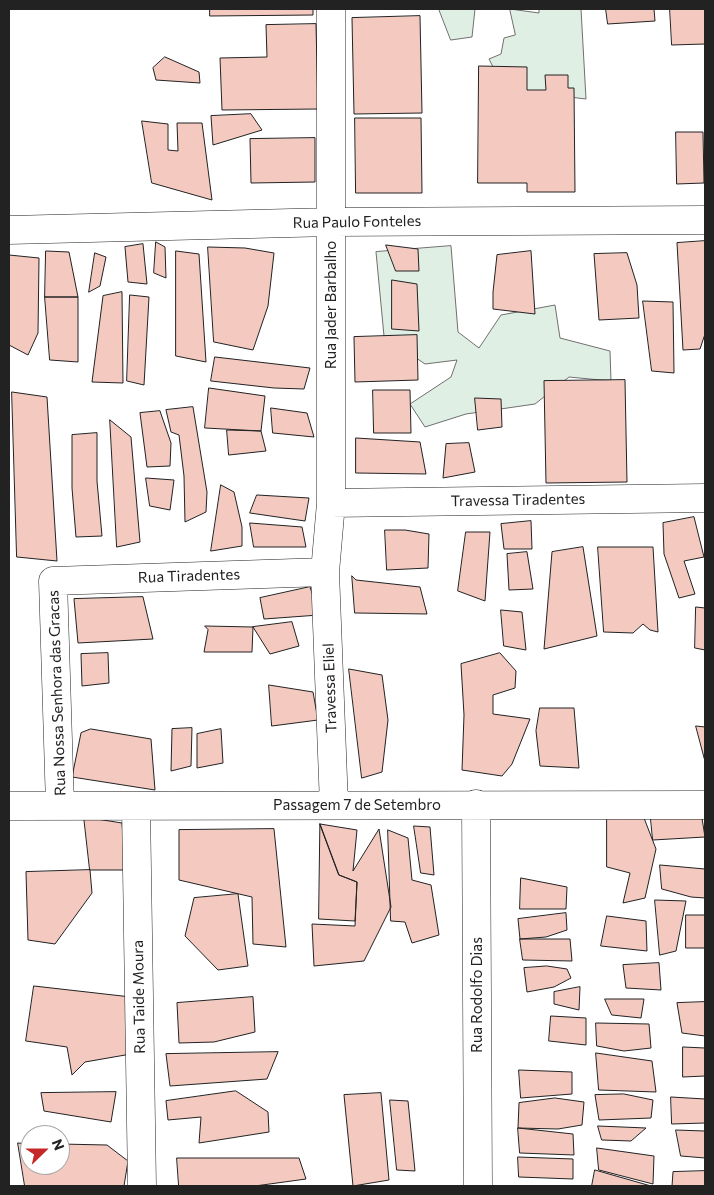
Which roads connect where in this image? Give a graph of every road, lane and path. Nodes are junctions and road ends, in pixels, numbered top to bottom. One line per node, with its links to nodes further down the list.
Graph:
1 (331, 9): 3 (street, Rua Jader Barbalho)
2 (705, 220): 3 (street, Rua Paulo Fonteles)
3 (332, 222): 4 (street, Rua Paulo Fonteles); 6 (street, Rua Jader Barbalho)
4 (9, 230)
5 (705, 498): 6 (street, Travessa Tiradentes)
6 (331, 503): 7 (street, Rua Jader Barbalho)
7 (325, 572): 8 (street, Rua Tiradentes); 11 (street, Travessa Eliel)
8 (53, 580): 10 (street, Rua Nossa Senhora das Gracas)
9 (476, 804): 11 (street, Passagem 7 de Setembro); 12 (street, Passagem 7 de Setembro); 16 (street, Rua Rodolfo Dias)
10 (60, 805): 13 (street, Passagem 7 de Setembro); 14 (street, Passagem 7 de Setembro)
11 (334, 805): 14 (street, Passagem 7 de Setembro)
12 (705, 805)
13 (9, 806)
14 (136, 807): 15 (street, Rua Taide Moura)
15 (142, 1186)
16 (478, 1186)

